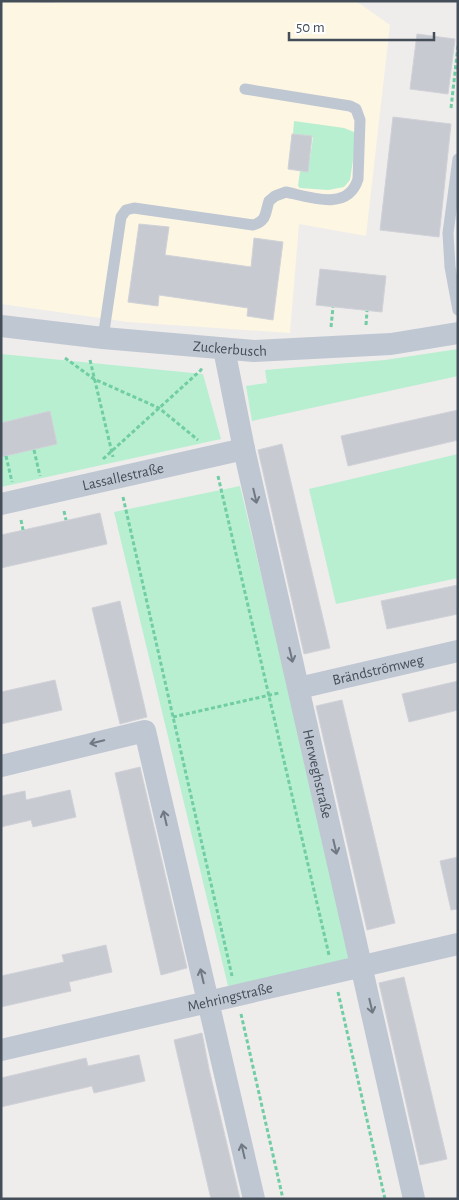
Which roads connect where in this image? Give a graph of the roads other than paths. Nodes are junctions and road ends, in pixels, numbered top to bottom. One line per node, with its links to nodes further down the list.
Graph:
1 (245, 88): 6 (lane)
2 (458, 159): 3 (lane)
3 (458, 310)
4 (1, 326): 6 (street, Zuckerbusch)
5 (458, 333): 7 (street, Zuckerbusch)
6 (103, 338): 7 (street, Zuckerbusch)
7 (224, 349): 8 (street, Herweghstraße)
8 (244, 449): 9 (street, Lassallestraße); 11 (street, Herweghstraße, one-way to 11)
9 (7, 494)
10 (458, 650): 11 (street, Brändströmweg)
11 (299, 688): 14 (street, Herweghstraße, one-way to 14)
12 (1, 766): 15 (street, one-way to 12)
13 (458, 944): 14 (street, Mehringstraße)
14 (362, 967): 15 (street, Mehringstraße); 18 (street, Herweghstraße, one-way to 18)
15 (208, 1002): 16 (street, Mehringstraße); 17 (street, one-way to 15)
16 (1, 1050)
17 (254, 1199)
18 (414, 1199)

